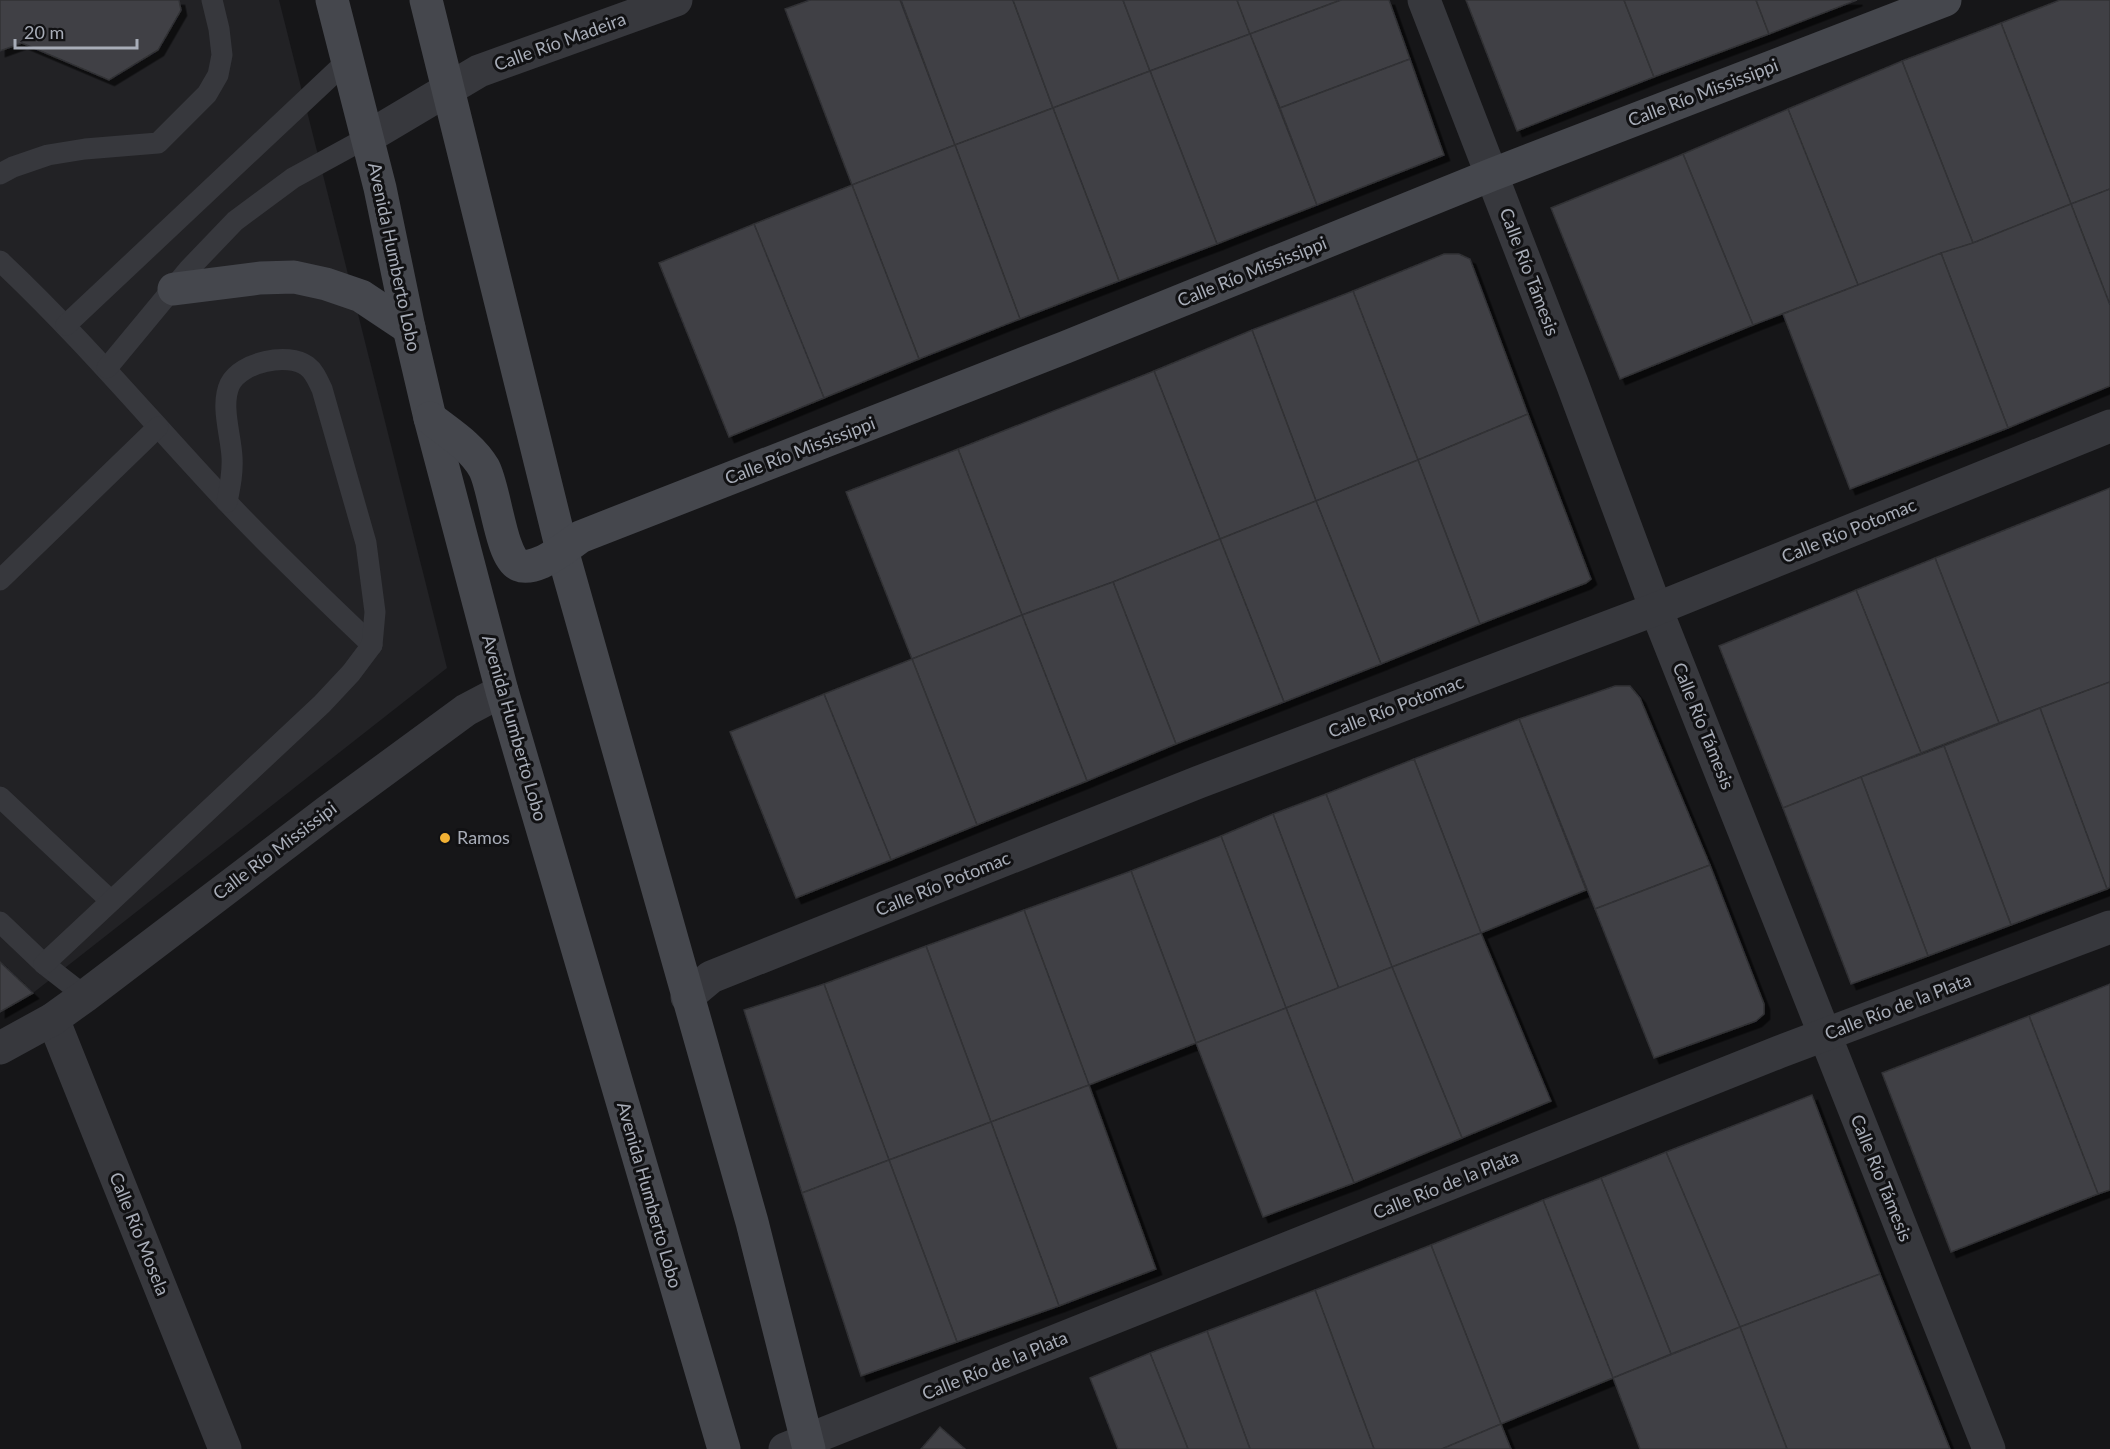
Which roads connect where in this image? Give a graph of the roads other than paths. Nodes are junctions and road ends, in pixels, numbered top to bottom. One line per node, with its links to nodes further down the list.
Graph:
1 (212, 0): 10 (lane)
2 (332, 0): 7 (main road, Avenida Humberto Lobo)
3 (426, 0): 8 (main road)
4 (676, 0): 8 (street, Calle Río Madeira)
5 (1424, 0): 11 (street, Calle Río Támesis)
6 (1945, 0): 11 (main road, Calle Río Mississippi)
7 (348, 60): 9 (main road, Avenida Humberto Lobo); 14 (lane)
8 (448, 90): 9 (street, Calle Río Madeira); 21 (main road)
9 (368, 137): 13 (lane); 15 (main road, Avenida Humberto Lobo)
10 (0, 174)
11 (1491, 175): 21 (main road, Calle Río Mississippi); 23 (street, Calle Río Támesis)
12 (0, 261): 14 (lane)
13 (174, 289): 15 (main road); 16 (lane)
14 (66, 325): 16 (lane)
15 (409, 328): 17 (main road, Avenida Humberto Lobo)
16 (106, 368): 19 (lane)
17 (430, 418): 21 (main road, Calle Río Mississippi); 25 (main road, Avenida Humberto Lobo)
18 (2110, 426): 23 (street, Calle Río Potomac)
19 (158, 427): 20 (lane); 22 (lane)
20 (227, 502): 24 (lane); 24 (lane)
21 (562, 550): 32 (main road)
22 (0, 580)
23 (1656, 609): 32 (street, Calle Río Potomac); 34 (street, Calle Río Támesis)
24 (372, 645): 27 (lane)
25 (502, 691): 31 (street, Calle Río Mississipi); 38 (main road, Avenida Humberto Lobo)
26 (0, 796): 27 (lane)
27 (111, 901): 30 (lane)
28 (0, 922): 30 (lane)
29 (2110, 927): 34 (street, Calle Río de la Plata)
30 (44, 964): 31 (lane)
31 (85, 996): 33 (street, Calle Río Mississipi)
32 (687, 997): 36 (main road)
33 (53, 1019): 35 (street, Calle Río Mississipi); 37 (street, Calle Río Mosela)
34 (1824, 1034): 36 (street, Calle Río de la Plata); 39 (street, Calle Río Támesis)
35 (0, 1048)
36 (800, 1446)
37 (225, 1449)
38 (724, 1449)
39 (1989, 1449)

